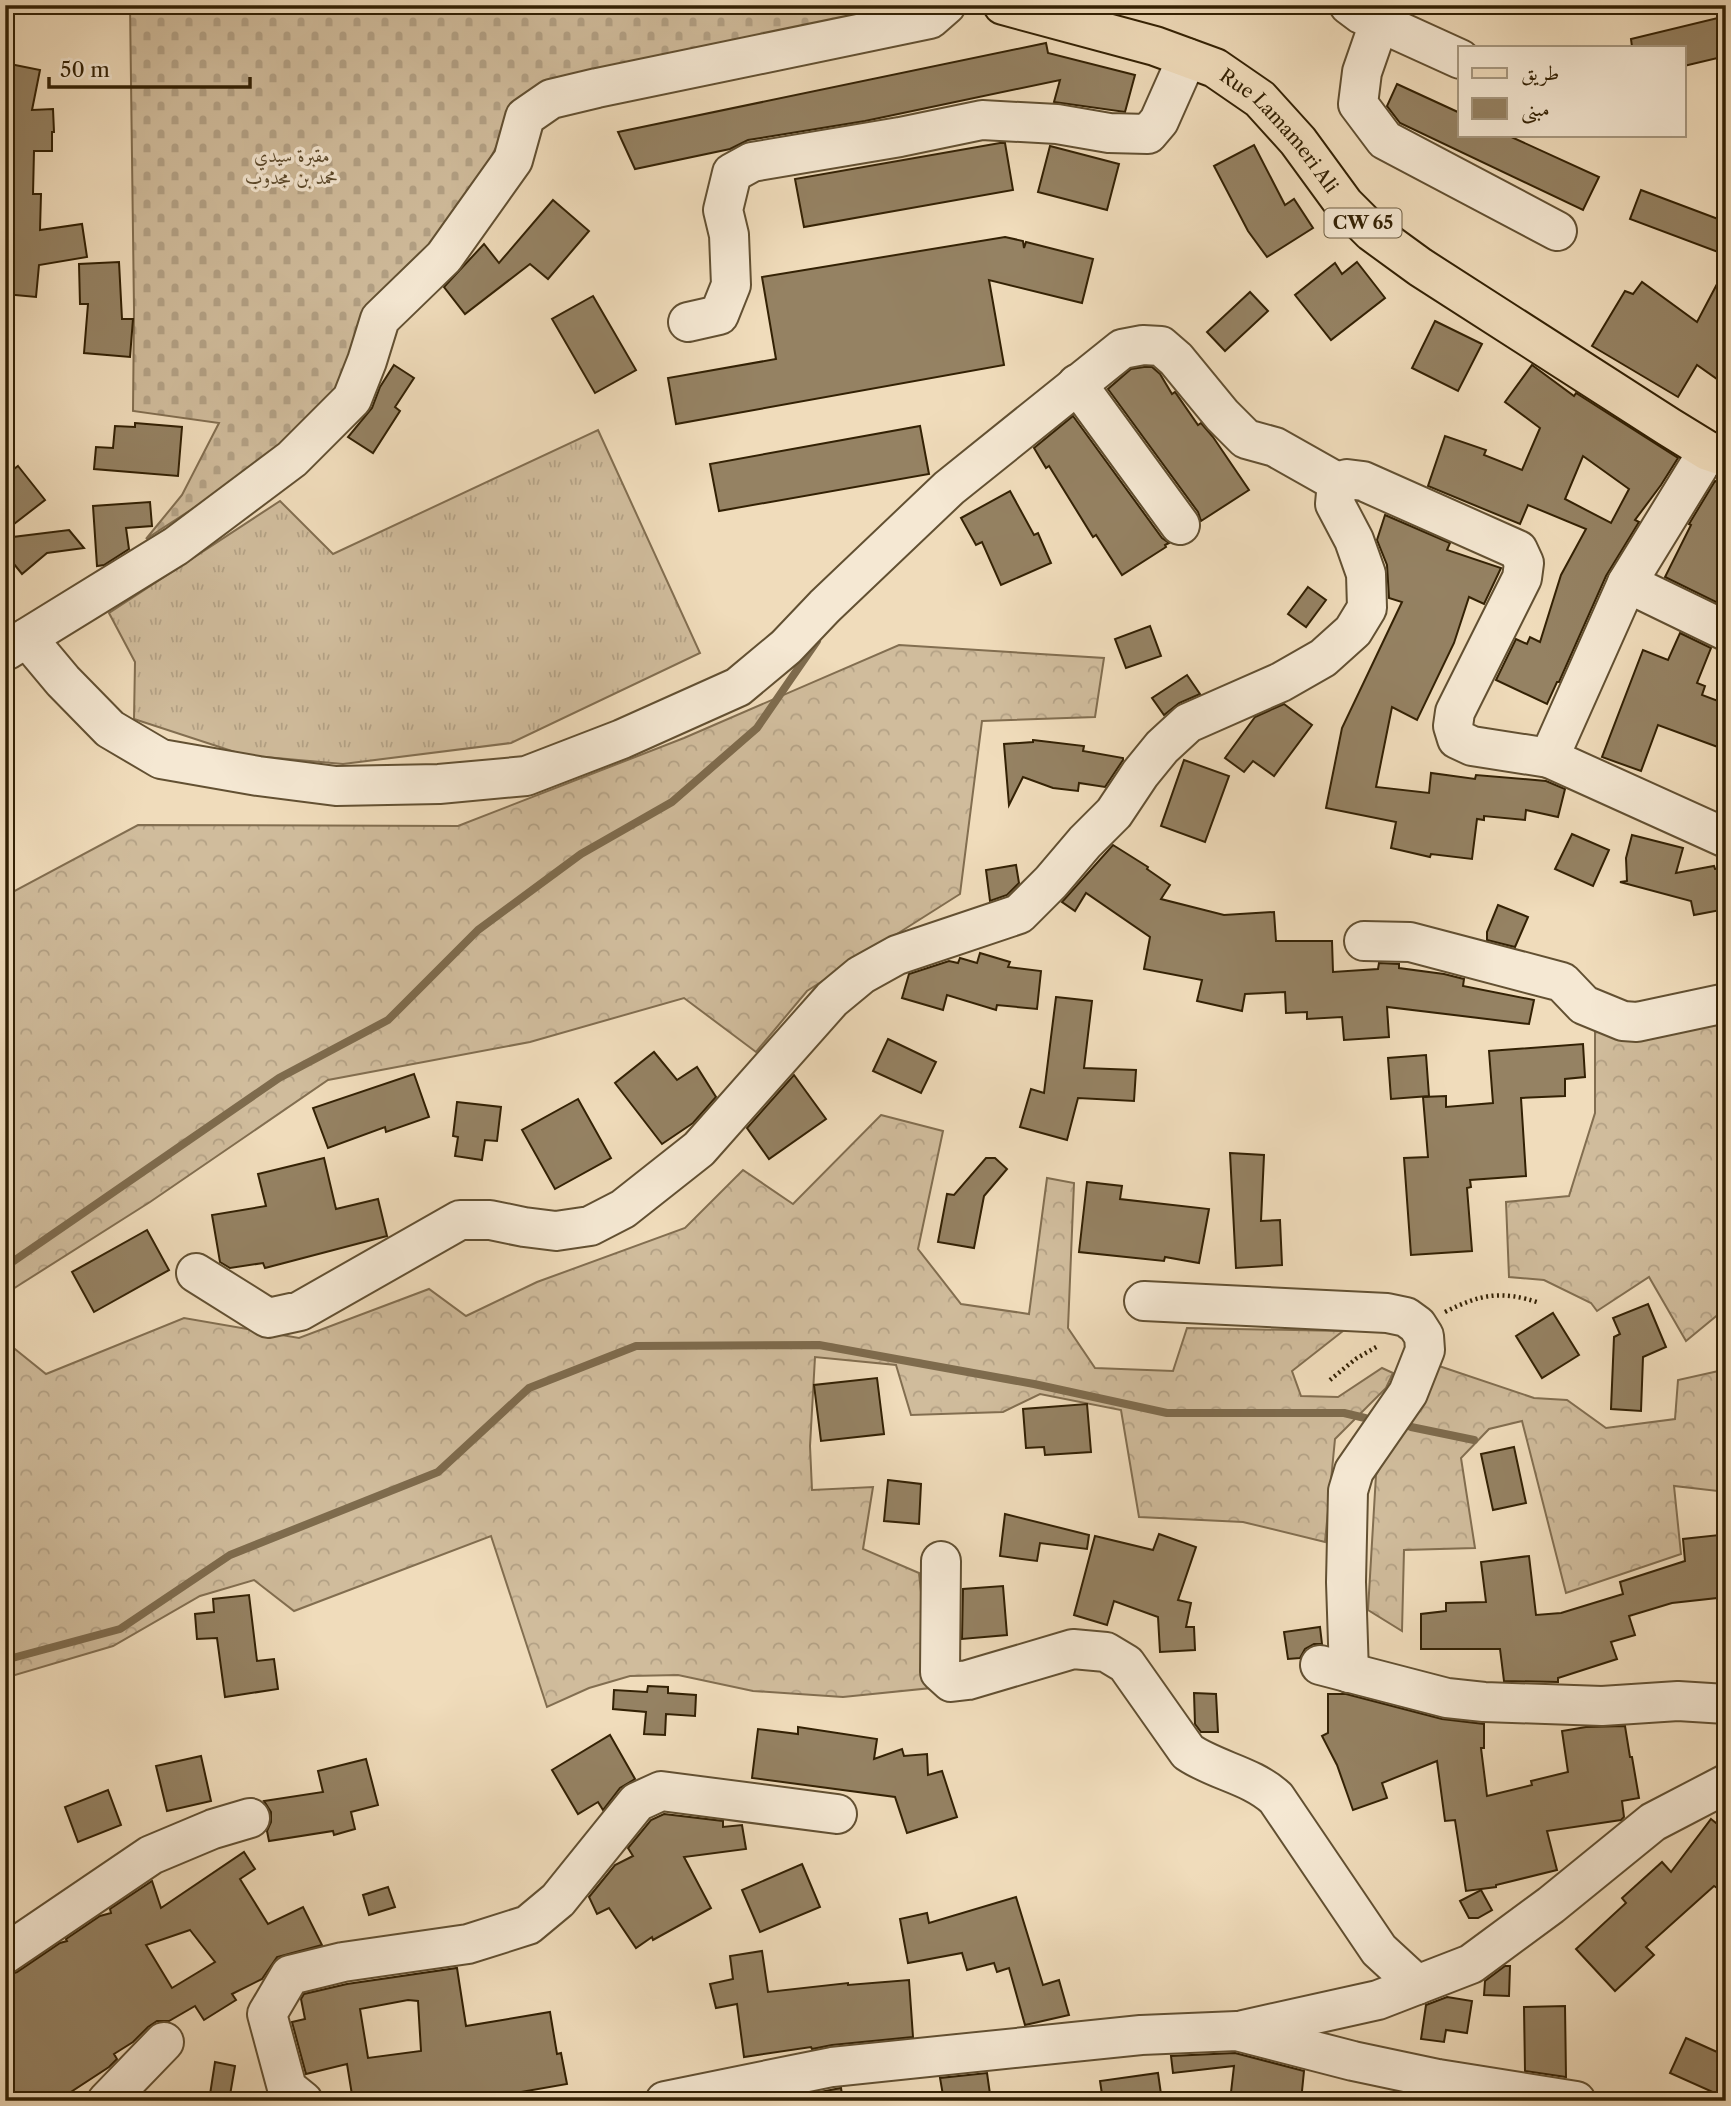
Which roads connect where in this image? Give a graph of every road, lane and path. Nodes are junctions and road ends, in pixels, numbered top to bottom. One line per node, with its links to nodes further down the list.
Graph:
1 (946, 5): 14 (street)
2 (1005, 6): 4 (main road, Rue Lamameri Ali / CW 65)
3 (1364, 14): 5 (street); 6 (street)
4 (1187, 58): 7 (street); 9 (main road, Rue Lamameri Ali / CW 65)
5 (1458, 58)
6 (1558, 231)
7 (688, 322)
8 (1077, 384): 10 (street); 11 (street); 14 (street)
9 (1717, 454): 12 (street)
10 (1337, 482): 15 (street); 19 (street)
11 (1180, 525)
12 (1627, 583): 13 (street); 15 (street)
13 (1726, 631)
14 (16, 645)
15 (1549, 758): 16 (street)
16 (1726, 838)
17 (1364, 941): 18 (street)
18 (1726, 1003)
19 (196, 1273)
20 (1144, 1301): 22 (street)
21 (1540, 1303): 22 (path)
22 (1417, 1325): 23 (path); 25 (street)
23 (1330, 1380)
24 (941, 1561): 30 (street)
25 (1726, 1704)
26 (1726, 1784): 30 (street)
27 (837, 1814): 35 (street)
28 (250, 1818): 29 (street)
29 (5, 1954)
30 (1417, 1985): 31 (street)
31 (1237, 2031): 33 (street); 36 (street)
32 (164, 2042): 34 (street)
33 (1525, 2097): 37 (street)
34 (107, 2101)
35 (303, 2101)
36 (665, 2101)
37 (1576, 2101)

